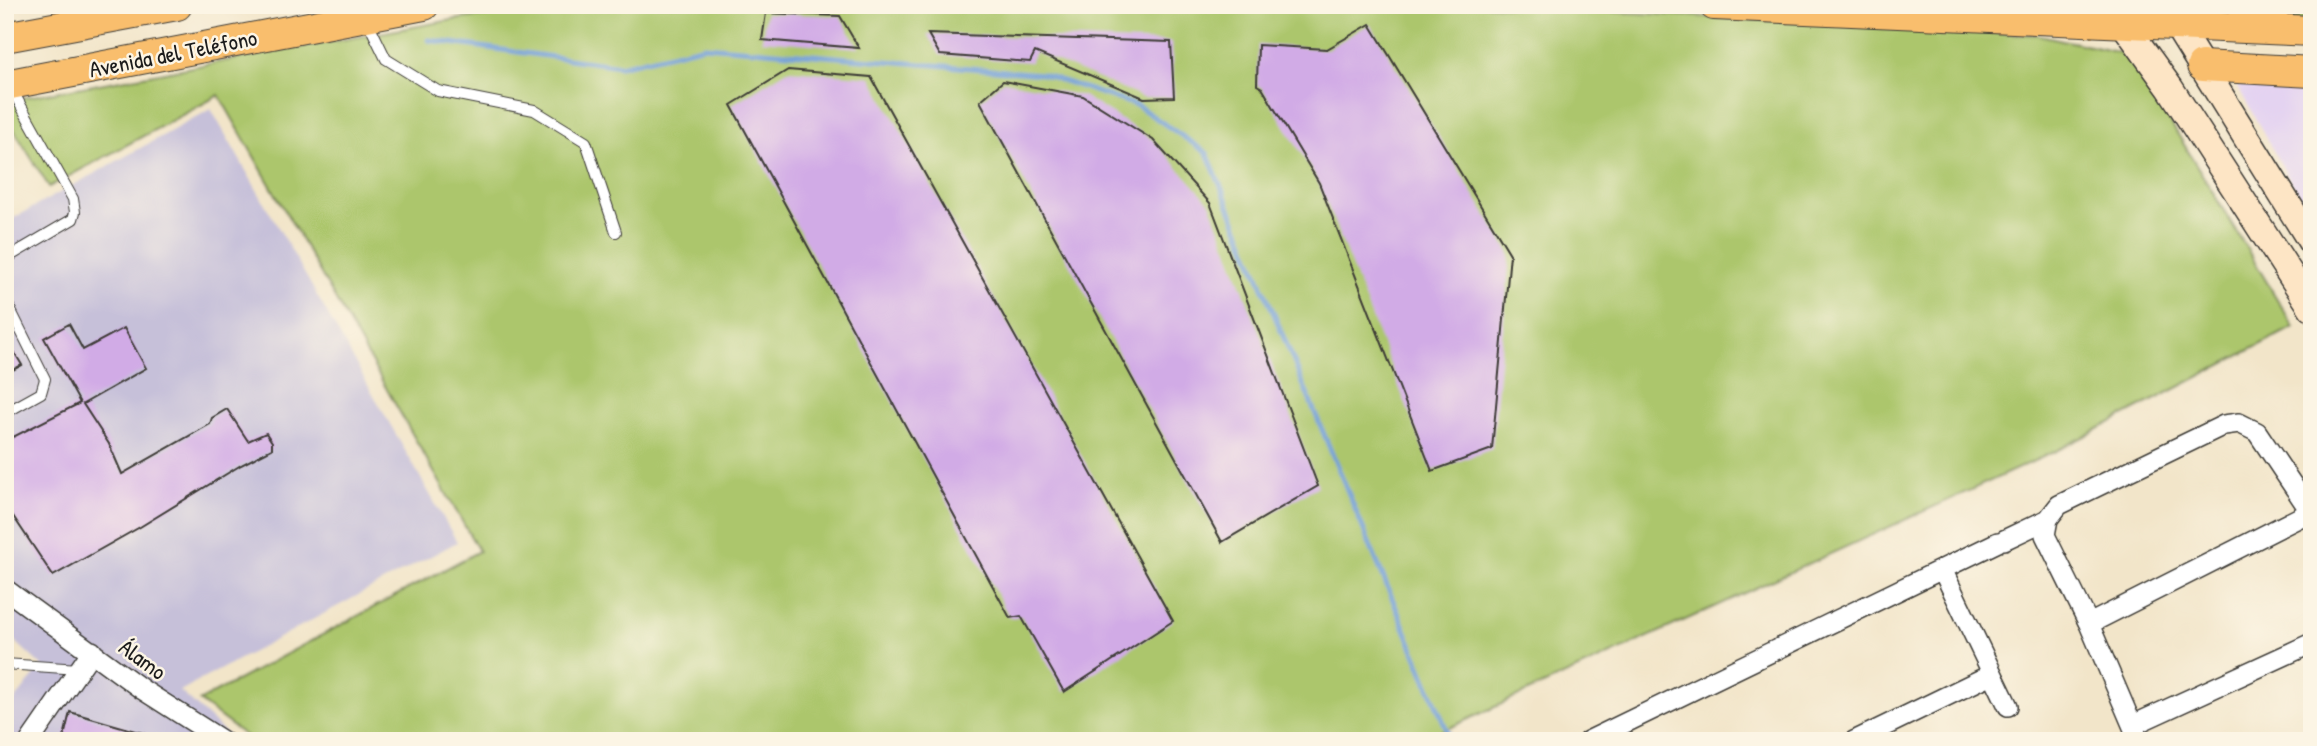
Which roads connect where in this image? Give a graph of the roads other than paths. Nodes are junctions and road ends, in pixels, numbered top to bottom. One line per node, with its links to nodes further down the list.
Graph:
1 (177, 5): 8 (main road, Avenida del Teléfono)
2 (424, 5): 6 (main road, Avenida del Teléfono)
3 (1714, 5): 4 (main road)
4 (2117, 14): 5 (main road); 16 (main road)
5 (2170, 15): 7 (main road); 9 (main road)
6 (365, 16): 11 (main road, Avenida del Teléfono); 12 (lane)
7 (2312, 31)
8 (5, 37)
9 (2202, 66): 10 (main road); 13 (main road)
10 (2312, 72)
11 (7, 84): 14 (lane)
12 (616, 232)
13 (2312, 243)
14 (5, 259)
15 (5, 299): 17 (lane)
16 (2312, 308)
17 (5, 413)
18 (2311, 513): 19 (street); 22 (street)
19 (2048, 519): 20 (street); 22 (street)
20 (1942, 569): 27 (street); 32 (street)
21 (5, 589): 24 (street)
22 (2089, 624): 29 (street)
23 (2312, 643): 29 (street)
24 (92, 652): 26 (street, Álamo); 31 (street, Álamo)
25 (5, 664): 26 (lane)
26 (79, 669): 30 (street, Álamo)
27 (1992, 674): 28 (street); 33 (street)
28 (2008, 706)
29 (2136, 733)
30 (30, 741)
31 (223, 741)
32 (1588, 741)
33 (1854, 741)

